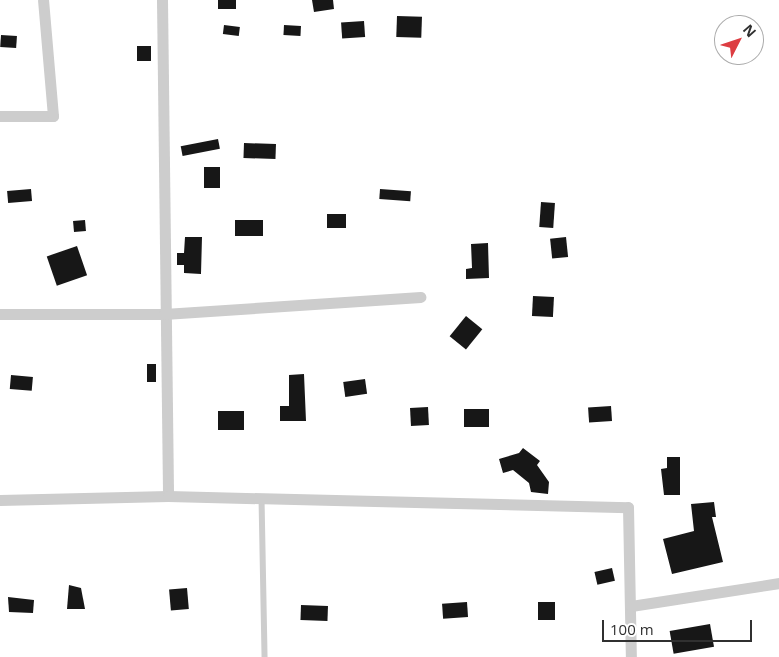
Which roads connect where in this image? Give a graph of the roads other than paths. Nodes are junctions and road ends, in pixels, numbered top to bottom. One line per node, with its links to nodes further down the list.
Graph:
1 (42, 0): 3 (street)
2 (162, 0): 6 (street)
3 (0, 116)
4 (420, 297): 6 (street)
5 (0, 314): 6 (street)
6 (164, 314): 7 (street)
7 (168, 496): 8 (street); 9 (street)
8 (262, 498): 11 (street); 12 (lane)
9 (0, 500)
10 (779, 583): 11 (street)
11 (631, 606): 13 (street)
12 (265, 657)
13 (631, 657)

